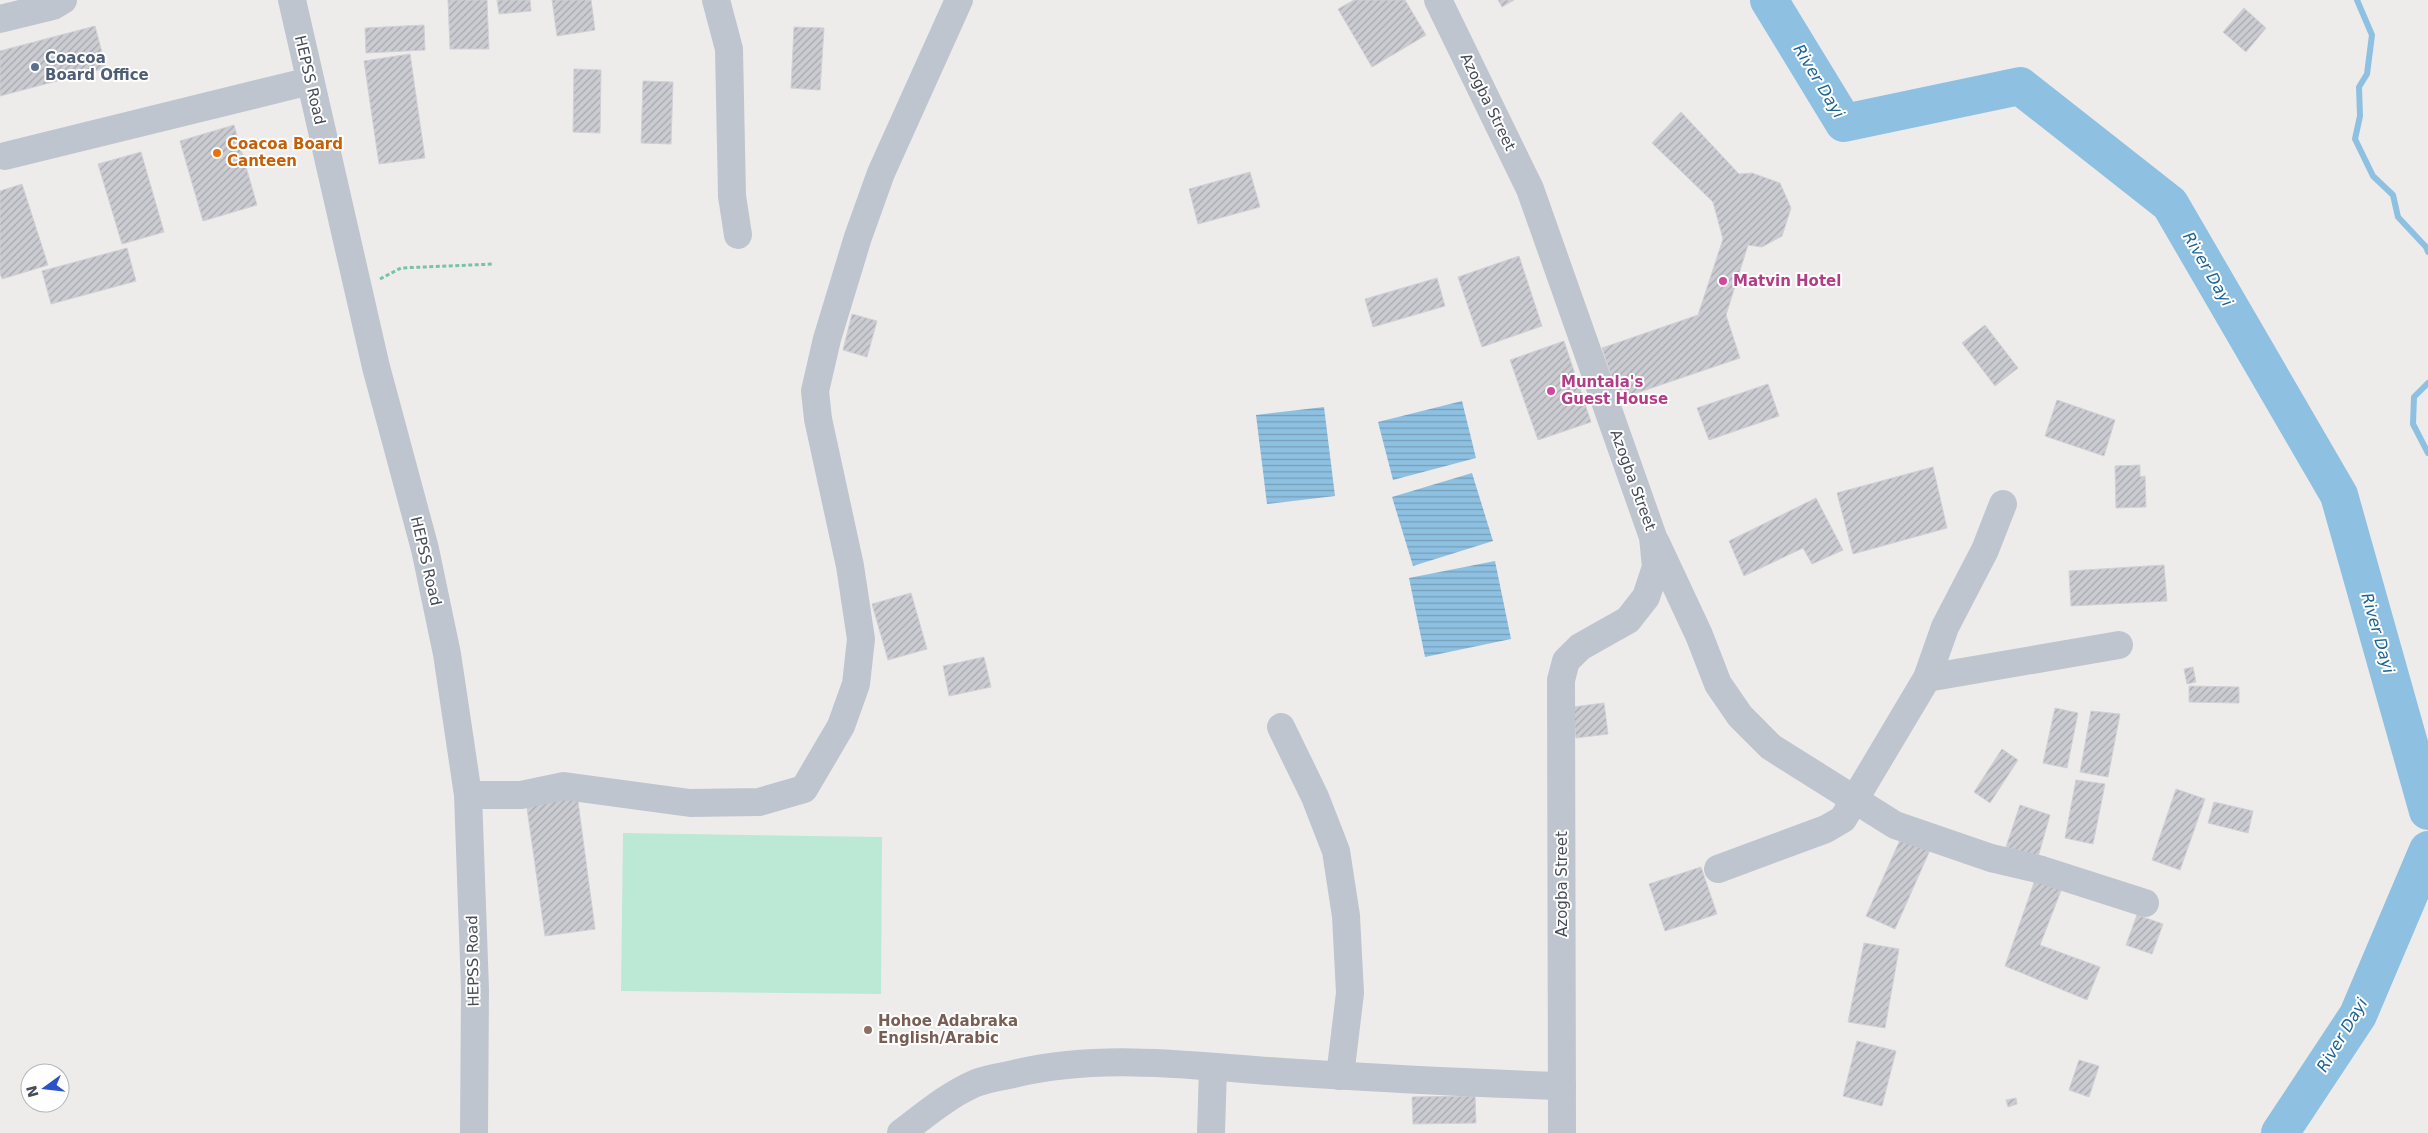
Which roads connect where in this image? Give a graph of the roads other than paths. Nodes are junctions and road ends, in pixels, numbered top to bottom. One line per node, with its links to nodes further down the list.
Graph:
1 (63, 0): 6 (street)
2 (292, 0): 7 (street, HEPSS Road)
3 (716, 0): 9 (street)
4 (959, 0): 15 (street)
5 (1438, 0): 11 (street, Azogba Street)
6 (0, 19)
7 (310, 81): 8 (street); 15 (street, HEPSS Road)
8 (6, 156)
9 (738, 235)
10 (2003, 504): 13 (street)
11 (1653, 537): 16 (street); 21 (street, Azogba Street)
12 (2119, 645): 13 (street)
13 (1927, 678): 16 (street)
14 (1281, 727): 20 (street)
15 (468, 795): 22 (street, HEPSS Road)
16 (1854, 800): 17 (street); 18 (street)
17 (1718, 869)
18 (2145, 903)
19 (1213, 1068): 20 (street); 23 (street); 24 (street)
20 (1340, 1076): 21 (street)
21 (1562, 1086): 25 (street, Azogba Street)
22 (474, 1133)
23 (901, 1133)
24 (1211, 1133)
25 (1562, 1133)

